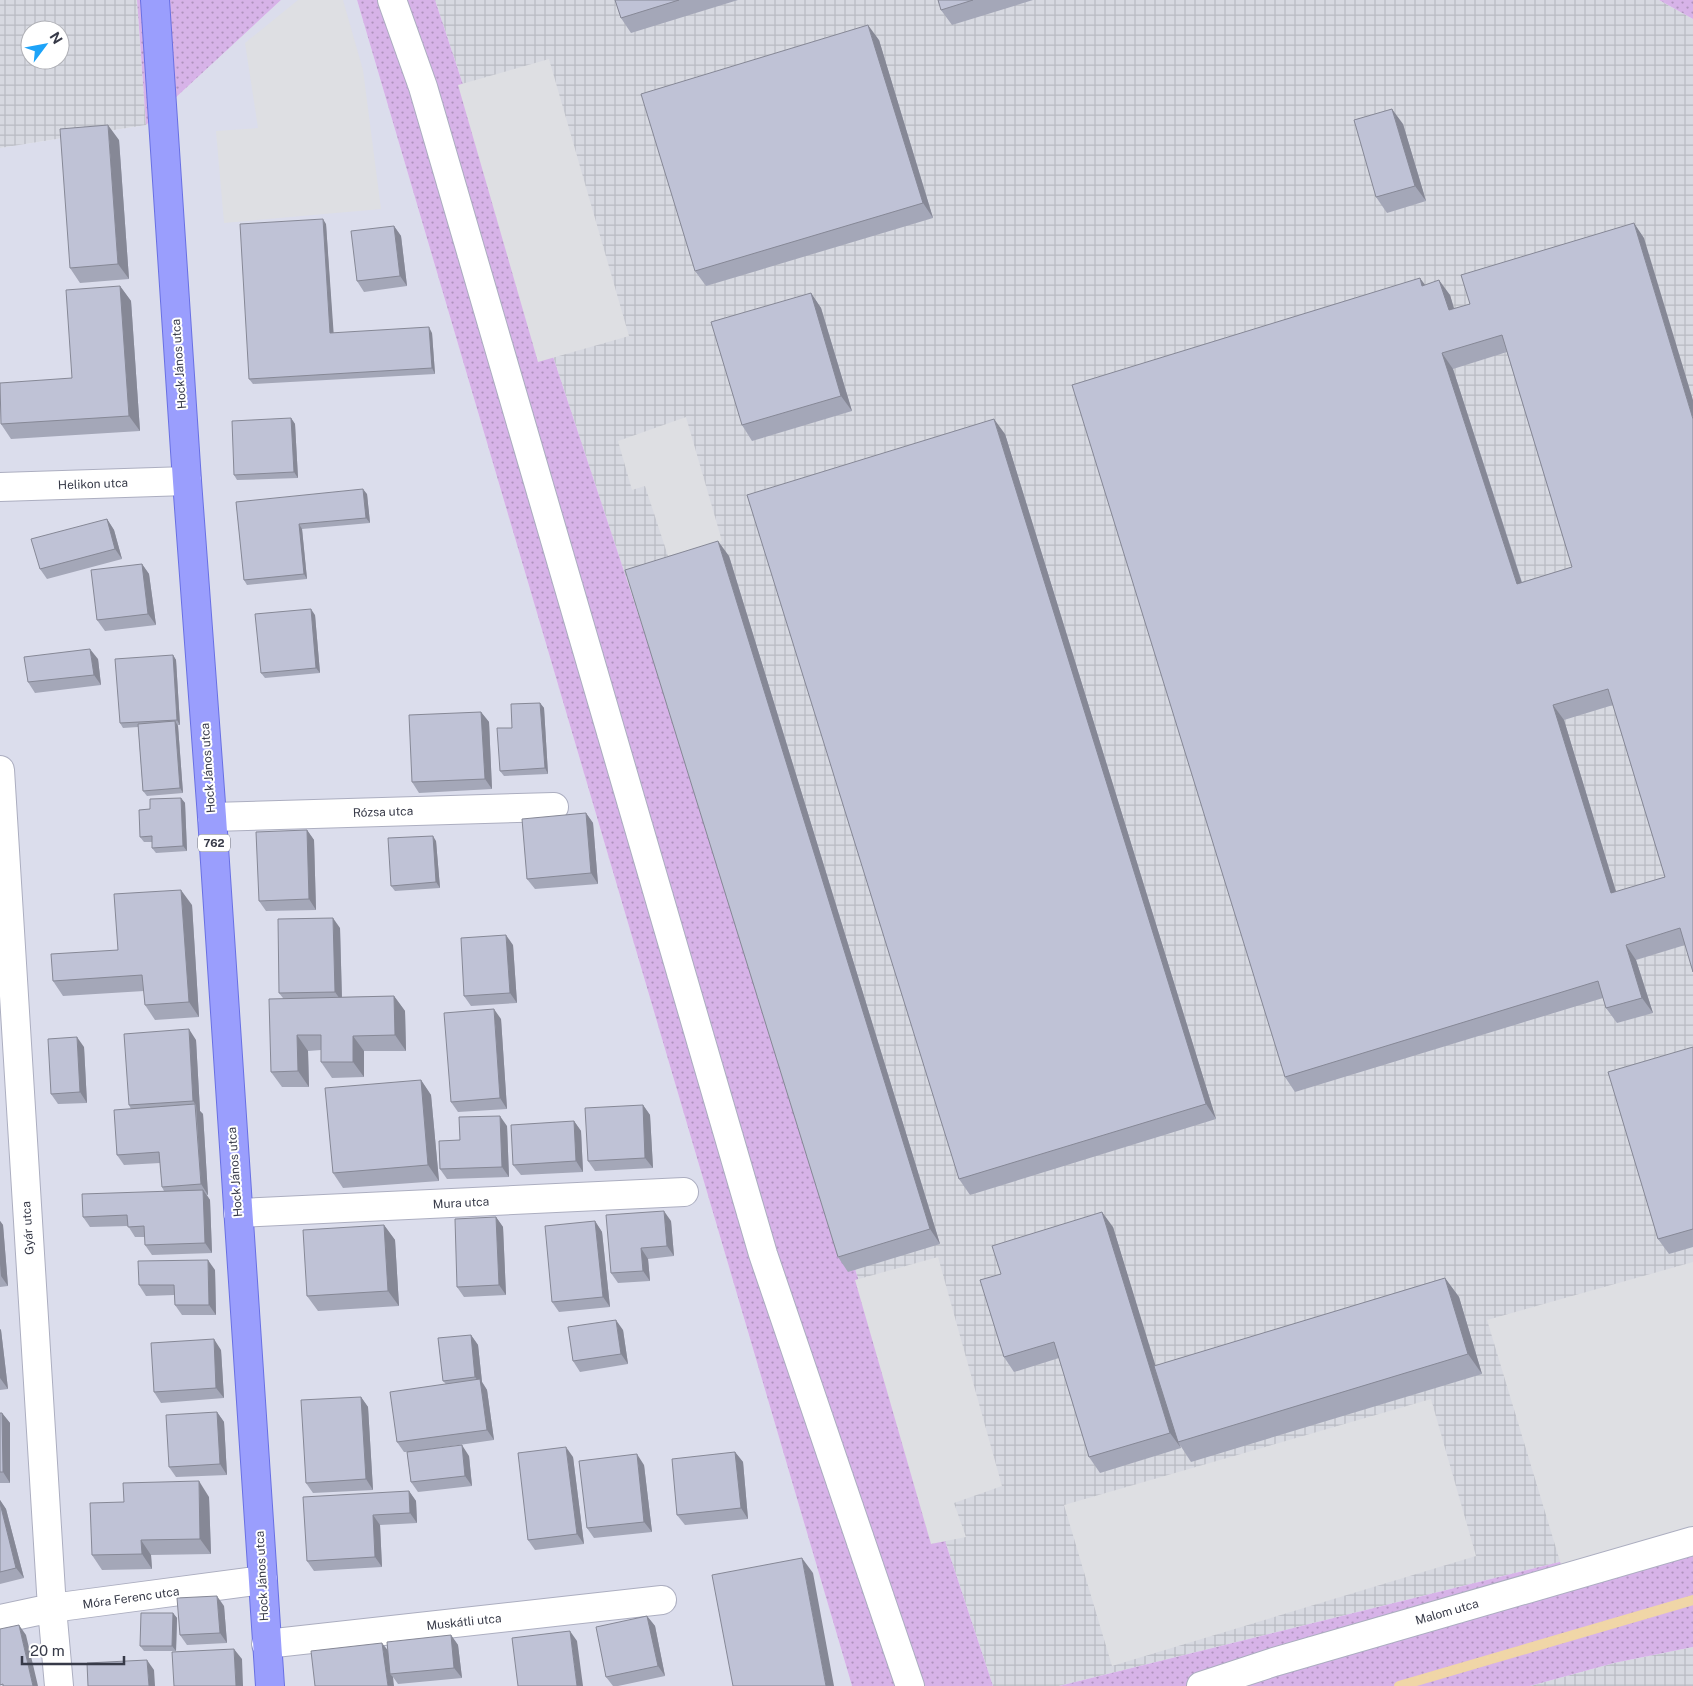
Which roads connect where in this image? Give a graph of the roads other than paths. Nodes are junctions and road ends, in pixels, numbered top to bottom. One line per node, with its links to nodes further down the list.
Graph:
1 (155, 0): 3 (main road, Hock János utca / 762)
2 (392, 0): 19 (street)
3 (187, 481): 4 (street, Helikon utca); 7 (main road, Hock János utca / 762)
4 (0, 487)
5 (0, 770): 8 (street, Gyár utca)
6 (554, 806): 7 (street, Rózsa utca)
7 (212, 818): 10 (main road, Hock János utca / 762)
8 (4, 891): 14 (street, Gyár utca)
9 (684, 1192): 10 (street, Mura utca)
10 (238, 1213): 12 (main road, Hock János utca / 762)
11 (1693, 1541): 20 (street, Malom utca)
12 (263, 1580): 14 (street, Móra Ferenc utca); 16 (main road, Hock János utca / 762)
13 (662, 1600): 16 (street, Muskátli utca)
14 (52, 1608): 15 (street, Móra Ferenc utca); 17 (street, Gyár utca)
15 (0, 1619)
16 (266, 1644): 18 (main road, Hock János utca / 762)
17 (59, 1686)
18 (270, 1686)
19 (910, 1686)
20 (1201, 1686)

